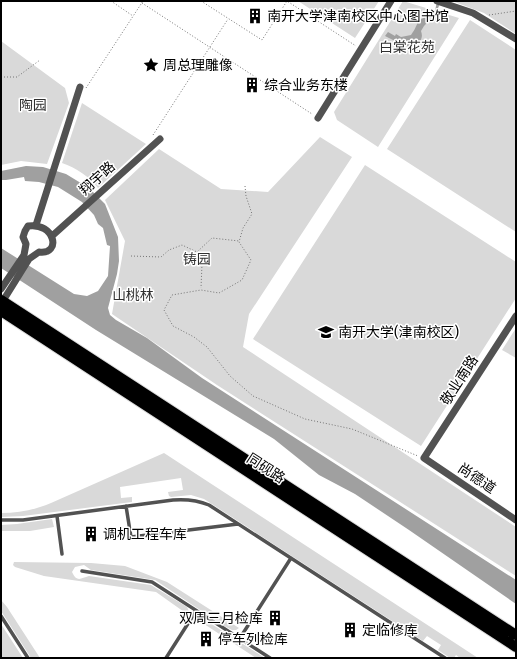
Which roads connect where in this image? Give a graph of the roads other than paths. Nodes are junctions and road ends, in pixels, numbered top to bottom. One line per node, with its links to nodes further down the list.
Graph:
1 (391, 1): 5 (street)
2 (440, 2): 3 (street)
3 (516, 39)
4 (82, 89): 7 (street)
5 (318, 118)
6 (160, 139): 8 (street, 翔宇路)
7 (36, 225): 8 (street); 9 (street)
8 (52, 236): 10 (street)
9 (26, 244): 10 (street); 11 (street)
10 (39, 252): 11 (street)
11 (26, 257): 12 (street)
12 (13, 278): 13 (street); 14 (street)
13 (1, 289)
14 (2, 302): 28 (main road, 同砚路)
15 (1, 311): 30 (main road, 同砚路)
16 (516, 316): 17 (street, 敬业南路)
17 (424, 458): 21 (street, 尚德道)
18 (126, 506): 19 (lane); 22 (lane); 22 (lane)
19 (57, 516): 20 (lane); 23 (lane)
20 (1, 520)
21 (516, 520)
22 (238, 524): 24 (lane)
23 (62, 554)
24 (291, 558): 29 (lane); 34 (lane)
25 (82, 571): 26 (lane)
26 (196, 610): 29 (lane); 32 (lane)
27 (1, 616): 31 (lane)
28 (516, 635)
29 (240, 638): 33 (lane)
30 (516, 647)
31 (28, 658)
32 (166, 658)
33 (270, 658)
34 (444, 658)

